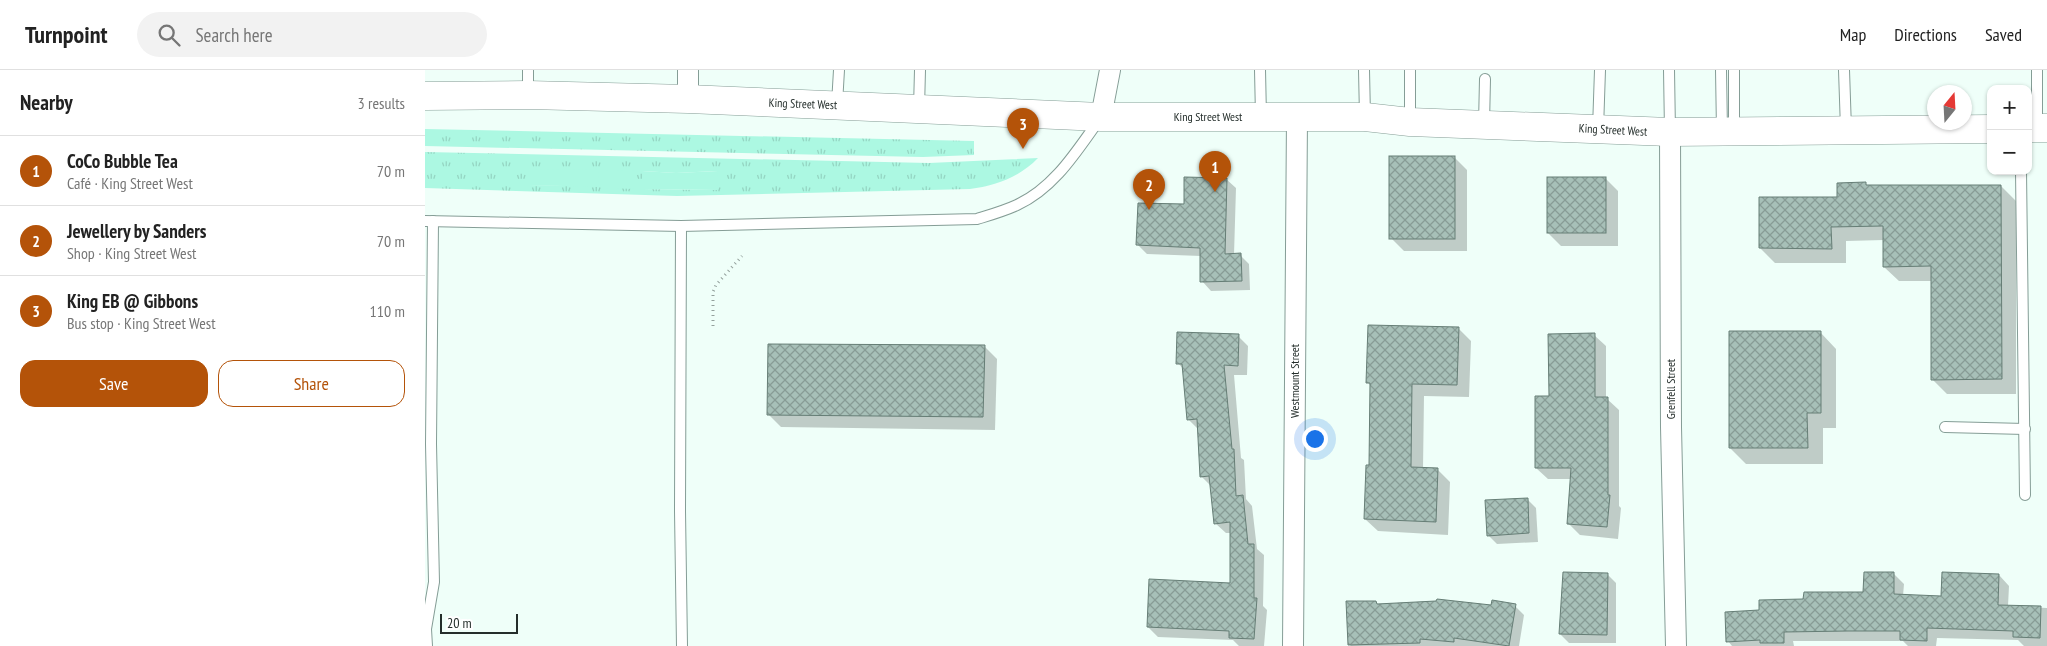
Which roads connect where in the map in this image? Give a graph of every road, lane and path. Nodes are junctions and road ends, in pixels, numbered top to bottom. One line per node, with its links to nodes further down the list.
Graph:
1 (688, 70): 17 (street)
2 (839, 70): 18 (lane)
3 (919, 70): 19 (lane)
4 (1110, 70): 21 (street)
5 (1261, 70): 20 (lane)
6 (1364, 70): 23 (lane)
7 (1411, 70): 24 (lane)
8 (1600, 70): 28 (lane)
9 (1669, 70): 30 (lane)
10 (1721, 70): 31 (lane)
11 (1734, 70): 31 (lane)
12 (1845, 70): 29 (lane)
13 (2037, 70): 27 (lane)
14 (1485, 79): 25 (lane)
15 (528, 83): 16 (main road, King Street West); 17 (main road, King Street West)
16 (425, 96)
17 (688, 99): 18 (main road, King Street West)
18 (837, 106): 19 (main road, King Street West)
19 (919, 109): 21 (main road, King Street West)
20 (1261, 116): 21 (main road, King Street West); 22 (main road, King Street West)
21 (1101, 117): 34 (lane)
22 (1297, 117): 23 (main road, King Street West); 42 (street, Westmount Street)
23 (1365, 117): 24 (main road, King Street West)
24 (1410, 122): 25 (main road, King Street West)
25 (1484, 125): 28 (main road, King Street West)
26 (1987, 128): 29 (main road, King Street West)
27 (2037, 128)
28 (1598, 129): 30 (main road, King Street West)
29 (1846, 130): 31 (main road, King Street West)
30 (1669, 132): 31 (main road, King Street West); 43 (street, Grenfell Street)
31 (1728, 132)
32 (2021, 175): 38 (lane)
33 (429, 221): 34 (lane); 40 (lane)
34 (681, 226): 41 (lane)
35 (742, 256): 36 (path)
36 (713, 326)
37 (1945, 427): 38 (lane)
38 (2025, 429): 39 (lane)
39 (2025, 495)
40 (427, 646)
41 (682, 646)
42 (1293, 646)
43 (1676, 646)

